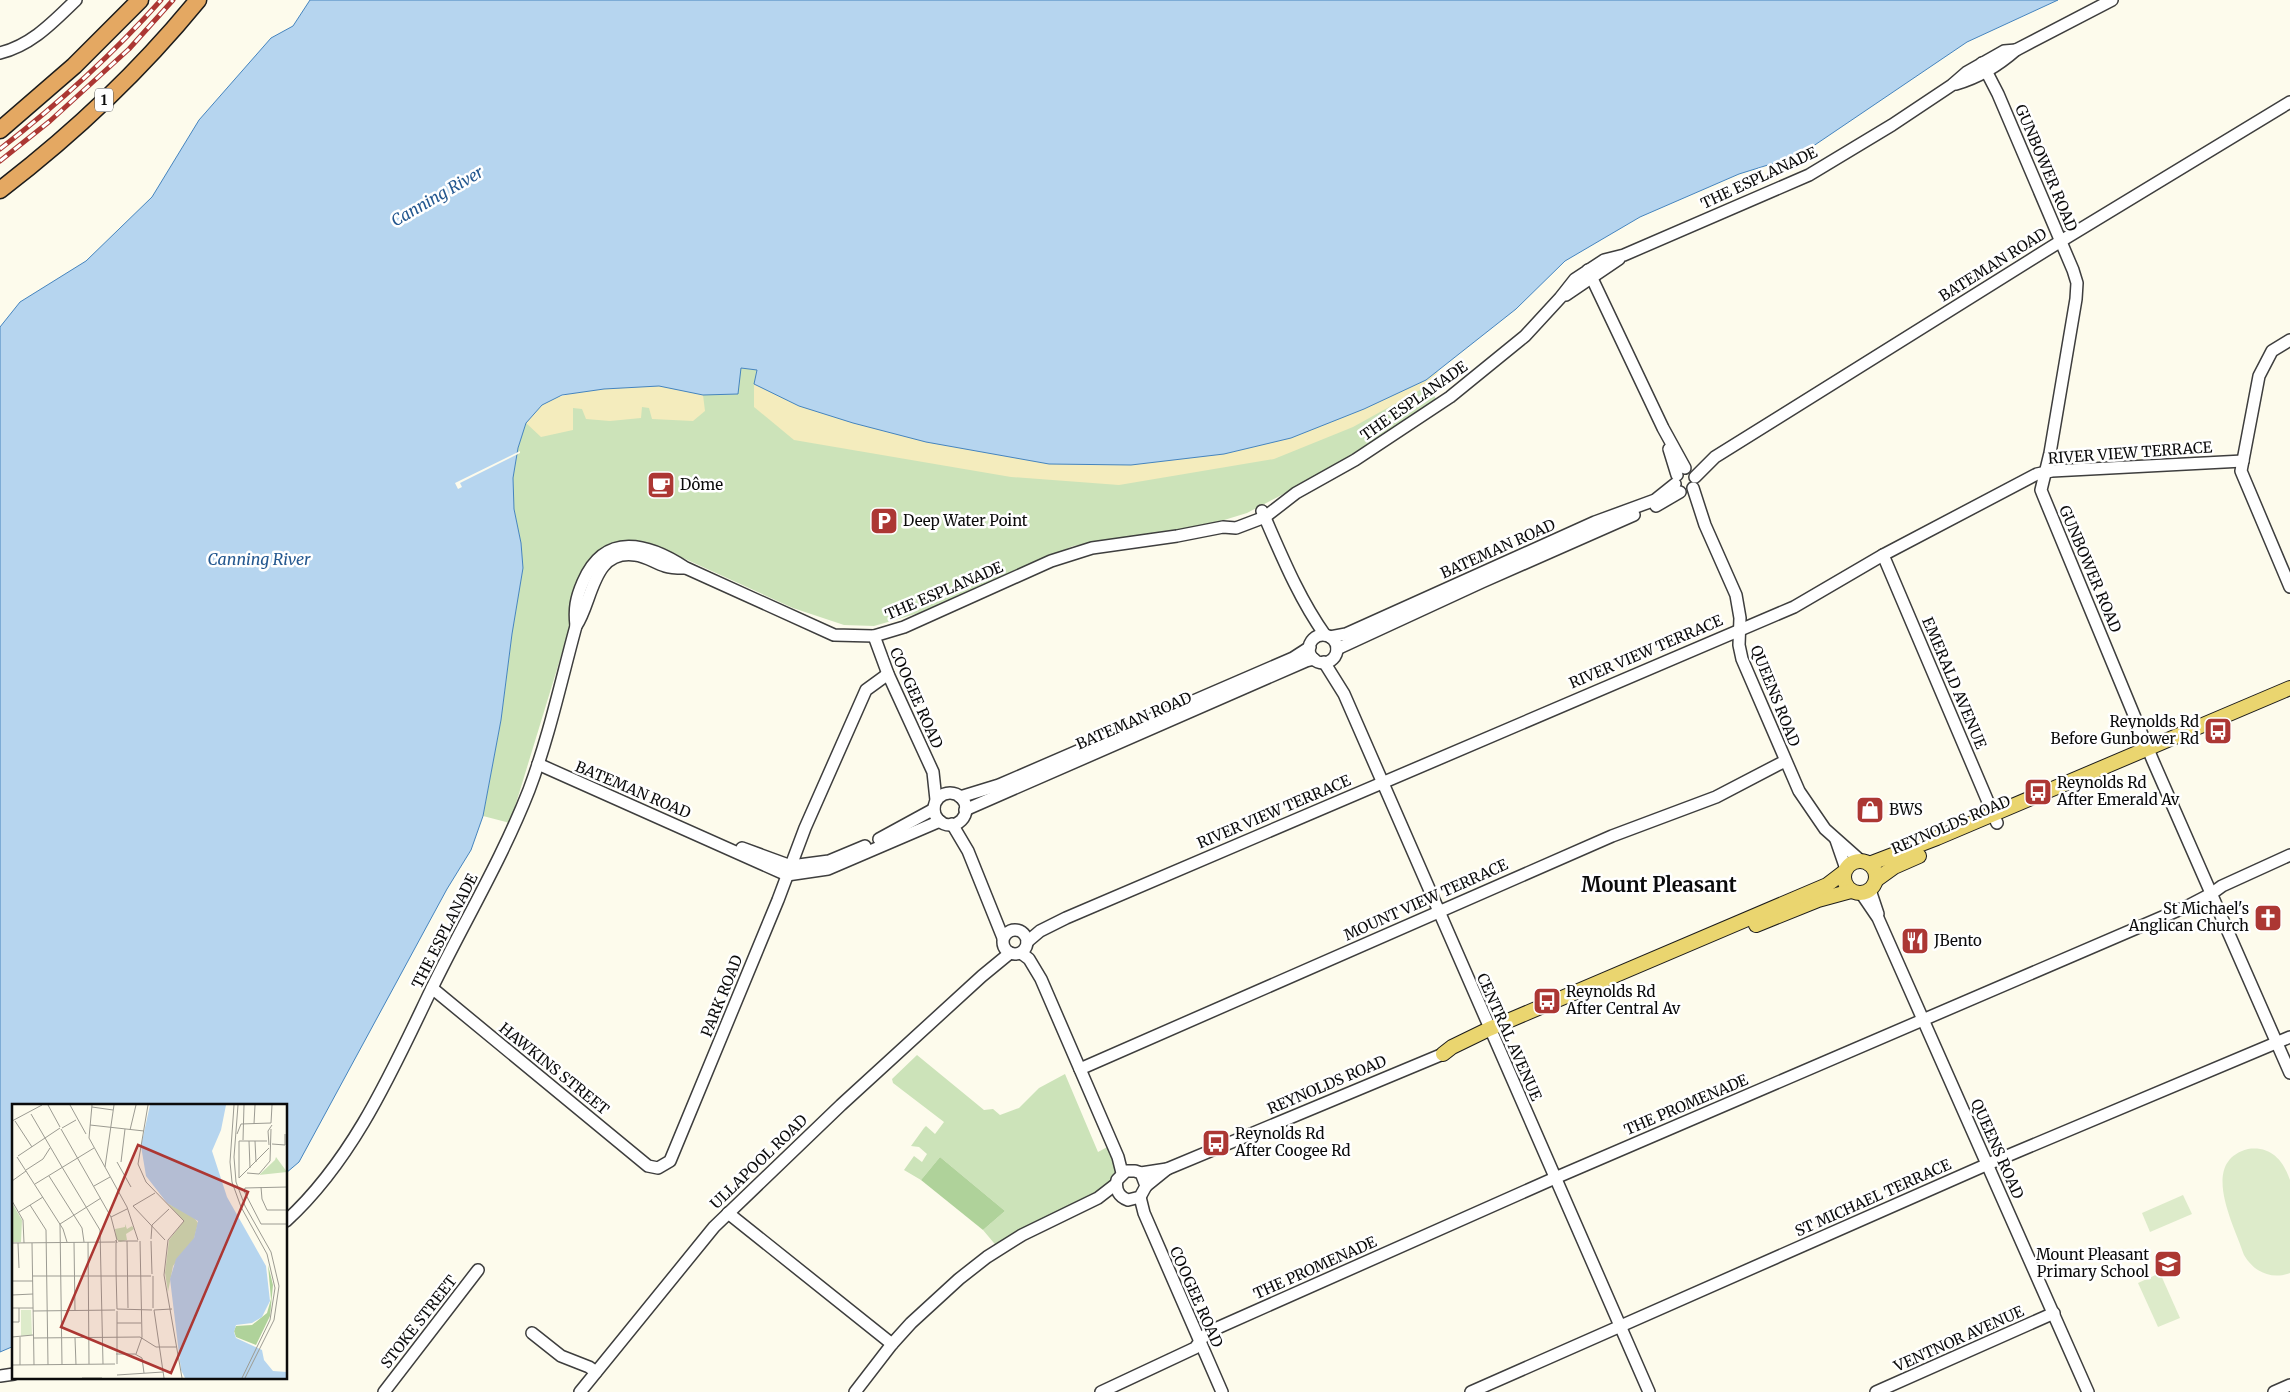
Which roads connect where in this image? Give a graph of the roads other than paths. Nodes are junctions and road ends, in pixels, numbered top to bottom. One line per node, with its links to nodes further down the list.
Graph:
1 (76, 0): 5 (street)
2 (140, 0): 8 (highway)
3 (198, 0): 9 (highway, 1)
4 (2112, 0): 6 (street, THE ESPLANADE)
5 (0, 53)
6 (1984, 67): 10 (street, GUNBOWER ROAD); 11 (street, THE ESPLANADE)
7 (2290, 102): 10 (street, BATEMAN ROAD)
8 (0, 130)
9 (0, 190)
10 (2061, 241): 14 (street, GUNBOWER ROAD); 15 (street, BATEMAN ROAD)
11 (1589, 274): 15 (street, QUEENS ROAD); 16 (street, THE ESPLANADE)
12 (2290, 340): 13 (street)
13 (2243, 461): 14 (street, RIVER VIEW TERRACE); 18 (street)
14 (2045, 472): 17 (street, RIVER VIEW TERRACE); 29 (street, GUNBOWER ROAD)
15 (1685, 481): 20 (street, QUEENS ROAD); 22 (street, BATEMAN ROAD); 24 (street, BATEMAN ROAD)
16 (1263, 514): 19 (street); 21 (street, THE ESPLANADE)
17 (1883, 555): 20 (street, RIVER VIEW TERRACE); 38 (street, EMERALD AVENUE)
18 (2290, 587)
19 (1300, 596): 22 (street); 23 (street)
20 (1738, 630): 30 (street, QUEENS ROAD); 33 (street, RIVER VIEW TERRACE)
21 (874, 636): 25 (street, COOGEE ROAD); 31 (street, THE ESPLANADE)
22 (1328, 636): 23 (street, BATEMAN ROAD); 24 (street)
23 (1312, 643): 24 (street); 35 (street, BATEMAN ROAD)
24 (1327, 657): 33 (street, CENTRAL AVENUE); 37 (street, BATEMAN ROAD)
25 (888, 674): 32 (street, COOGEE ROAD); 40 (street, PARK ROAD)
26 (2290, 688): 28 (main road, REYNOLDS ROAD)
27 (2290, 697): 28 (main road, REYNOLDS ROAD)
28 (2219, 723): 29 (main road, REYNOLDS ROAD)
29 (2150, 752): 38 (main road, REYNOLDS ROAD); 48 (street, GUNBOWER ROAD)
30 (1785, 762): 41 (street, QUEENS ROAD); 50 (street, MOUNT VIEW TERRACE)
31 (538, 764): 45 (street, BATEMAN ROAD); 52 (street, THE ESPLANADE)
32 (933, 772): 34 (street, COOGEE ROAD); 36 (street, COOGEE ROAD)
33 (1381, 782): 50 (street, CENTRAL AVENUE); 51 (street, RIVER VIEW TERRACE)
34 (948, 793): 35 (street); 36 (street, BATEMAN ROAD)
35 (960, 797): 37 (street)
36 (935, 805): 39 (street); 44 (street, BATEMAN ROAD)
37 (959, 818): 39 (street); 51 (street)
38 (1995, 819): 43 (main road, REYNOLDS ROAD); 47 (main road, REYNOLDS ROAD)
39 (940, 821): 45 (street, BATEMAN ROAD)
40 (805, 828): 44 (street, PARK ROAD); 45 (street, PARK ROAD)
41 (1836, 840): 43 (street, QUEENS ROAD); 46 (street, QUEENS ROAD)
42 (2290, 856): 48 (street, THE PROMENADE)
43 (1865, 862): 46 (main road, REYNOLDS ROAD); 47 (main road)
44 (809, 864): 45 (street, BATEMAN ROAD)
45 (789, 870): 61 (street, PARK ROAD)
46 (1845, 870): 47 (main road); 49 (main road, REYNOLDS ROAD)
47 (1865, 888): 49 (main road, REYNOLDS ROAD); 53 (street, QUEENS ROAD)
48 (2210, 894): 53 (street, THE PROMENADE); 56 (street, GUNBOWER ROAD)
49 (1797, 902): 54 (main road, REYNOLDS ROAD)
50 (1438, 912): 54 (street, CENTRAL AVENUE); 58 (street, MOUNT VIEW TERRACE)
51 (1015, 942): 58 (street); 68 (street, ULLAPOOL ROAD)
52 (432, 988): 61 (street, HAWKINS STREET); 69 (street, THE ESPLANADE)
53 (1924, 1019): 60 (street, QUEENS ROAD); 64 (street, THE PROMENADE)
54 (1491, 1033): 57 (main road, REYNOLDS ROAD); 64 (street, CENTRAL AVENUE)
55 (2290, 1037): 56 (street, ST MICHAEL TERRACE)
56 (2277, 1043): 59 (street, GUNBOWER ROAD); 60 (street, ST MICHAEL TERRACE)
57 (1443, 1054): 62 (street, REYNOLDS ROAD)
58 (1080, 1069): 63 (street)
59 (2290, 1072)
60 (1988, 1164): 71 (street, QUEENS ROAD); 72 (street, ST MICHAEL TERRACE)
61 (658, 1168)
62 (1168, 1169): 63 (street, REYNOLDS ROAD); 65 (street, REYNOLDS ROAD)
63 (1131, 1172): 65 (street); 66 (street)
64 (1555, 1178): 72 (street, CENTRAL AVENUE); 74 (street, THE PROMENADE)
65 (1146, 1186): 67 (street, REYNOLDS ROAD)
66 (1118, 1190): 67 (street); 75 (street)
67 (1137, 1199): 74 (street, COOGEE ROAD)
68 (728, 1212): 75 (street); 76 (street, ULLAPOOL ROAD)
69 (288, 1219)
70 (478, 1270): 78 (street, STOKE STREET)
71 (2054, 1314): 85 (street, VENTNOR AVENUE); 86 (street, QUEENS ROAD)
72 (1621, 1327): 83 (street, ST MICHAEL TERRACE); 84 (street, CENTRAL AVENUE)
73 (532, 1333): 76 (street)
74 (1200, 1342): 81 (street, THE PROMENADE); 82 (street, COOGEE ROAD)
75 (892, 1344): 80 (street)
76 (596, 1372): 79 (street, ULLAPOOL ROAD)
77 (2290, 1385): 87 (street)
78 (384, 1392)
79 (580, 1392)
80 (856, 1392)
81 (1101, 1392)
82 (1222, 1392)
83 (1471, 1392)
84 (1649, 1392)
85 (1876, 1392)
86 (2088, 1392)
87 (2274, 1392)

